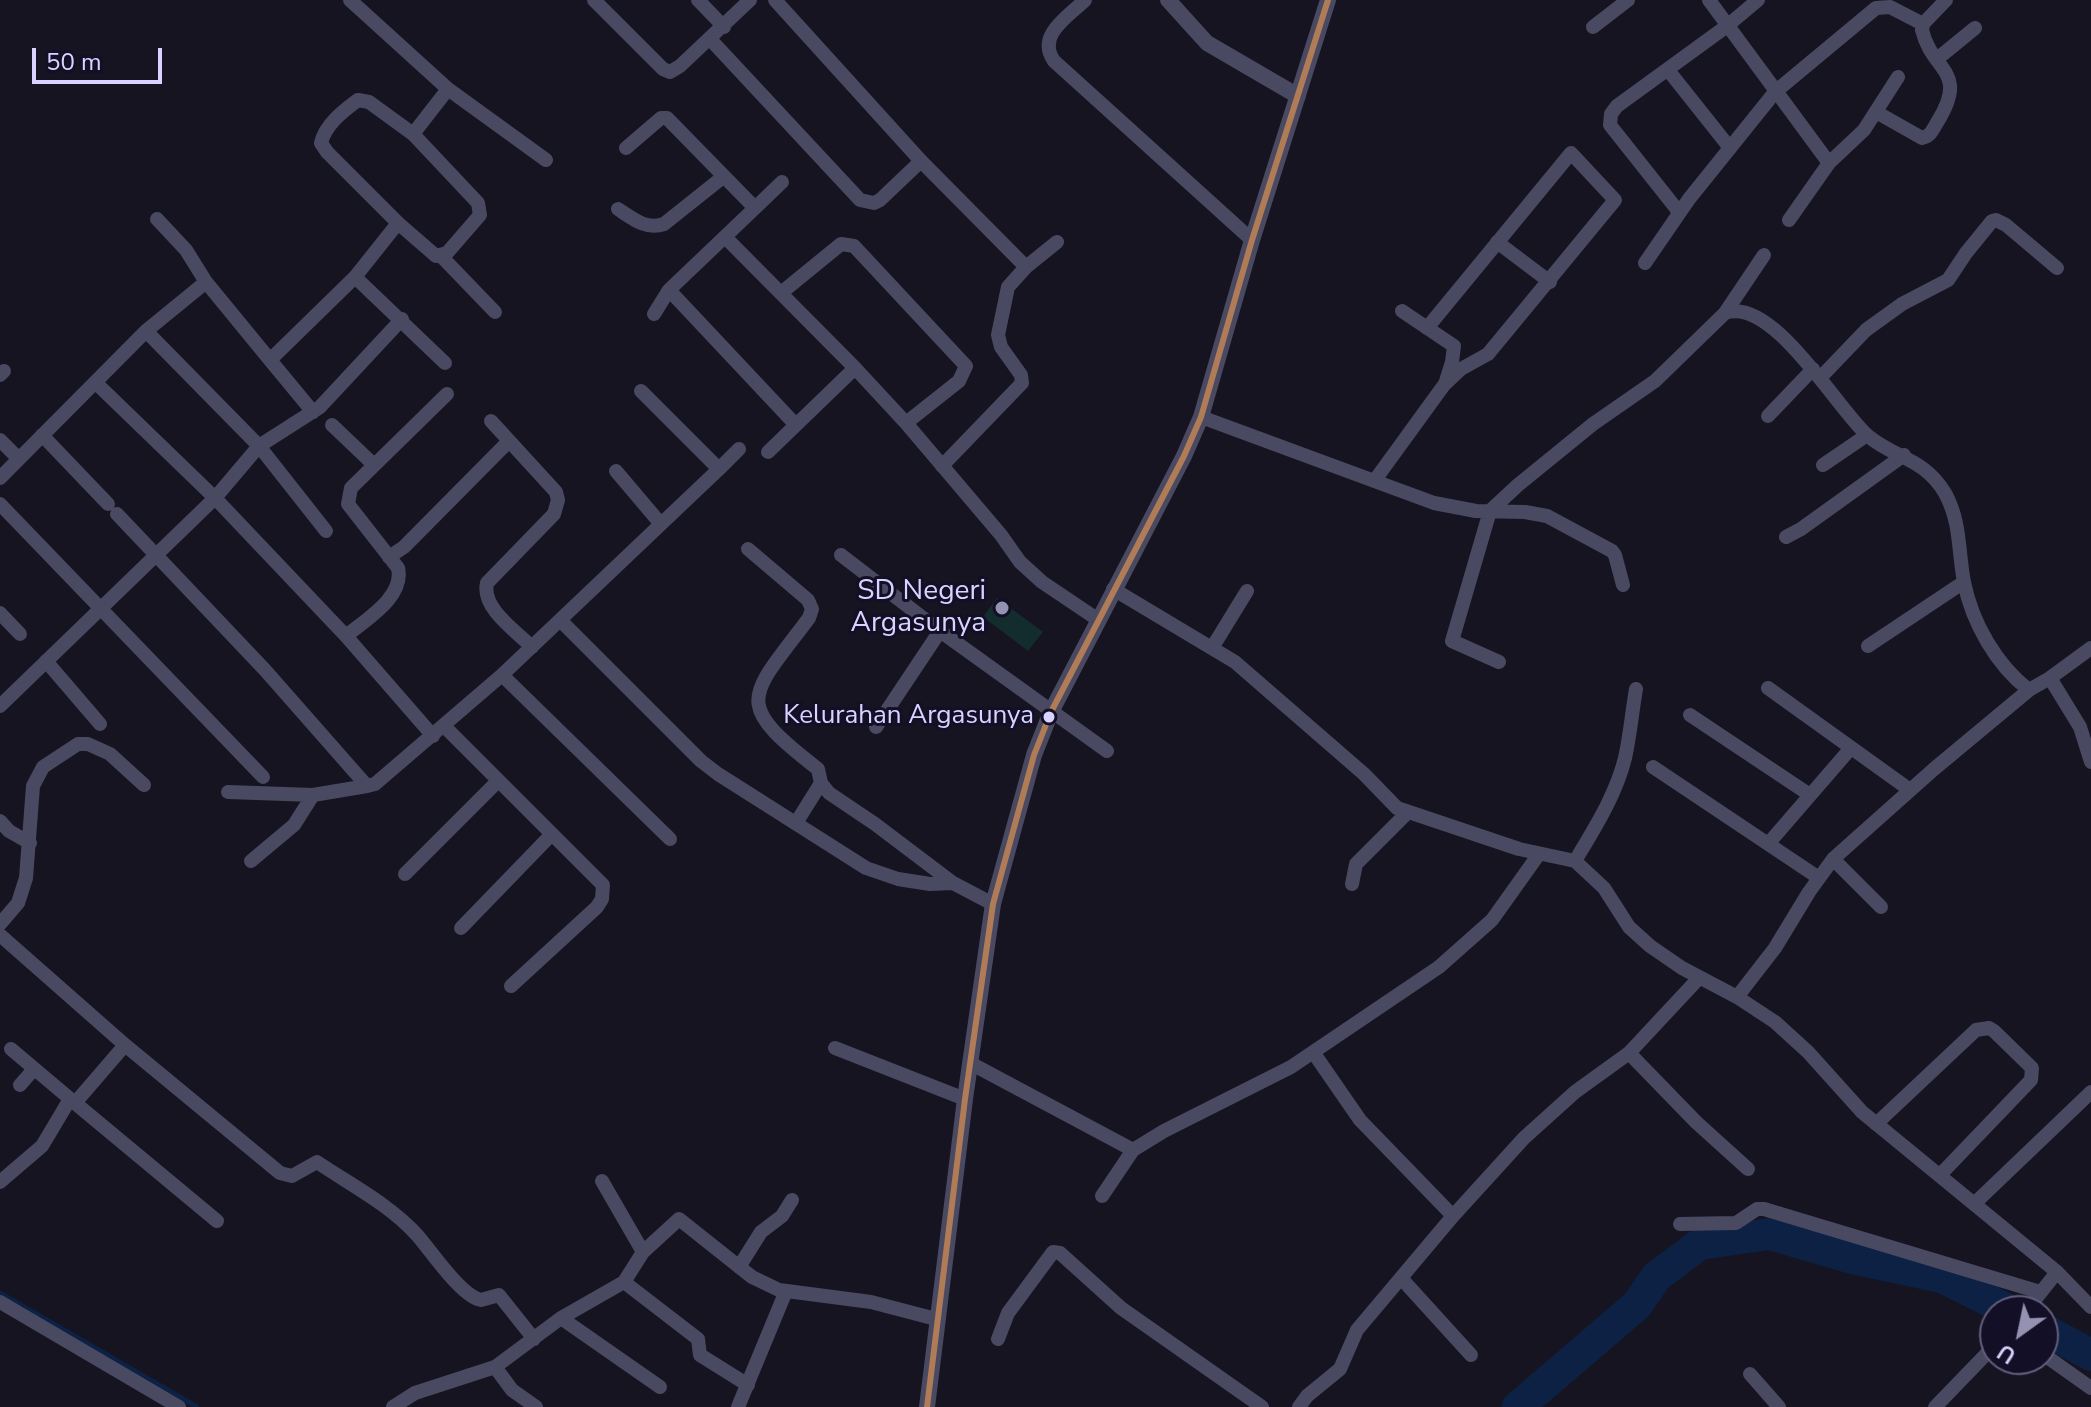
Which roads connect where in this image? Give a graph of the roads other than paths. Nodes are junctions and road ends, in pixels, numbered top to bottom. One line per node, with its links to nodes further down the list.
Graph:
1 (350, 0): 22 (street)
2 (594, 0): 18 (street)
3 (698, 0): 15 (street)
4 (750, 0): 15 (street)
5 (775, 0): 30 (street)
6 (1085, 0): 41 (street)
7 (1168, 0): 24 (street)
8 (1328, 0): 24 (street)
9 (1628, 0): 16 (street)
10 (1709, 0): 14 (street)
11 (1758, 0): 14 (street)
12 (1946, 0): 13 (street)
13 (1923, 24): 19 (street); 23 (street)
14 (1727, 26): 20 (street); 23 (street)
15 (724, 27): 18 (street)
16 (1593, 27)
17 (1975, 28): 19 (street)
18 (710, 39): 30 (street)
19 (1937, 59): 25 (street)
20 (1668, 70): 28 (street); 36 (street)
21 (1898, 77): 25 (street)
22 (448, 89): 26 (street); 29 (street)
23 (1775, 92): 28 (street); 31 (street)
24 (1298, 96): 41 (street)
25 (1876, 112): 31 (street)
26 (413, 134): 39 (street); 45 (street)
27 (626, 148): 32 (street)
28 (1730, 148): 36 (street)
29 (546, 160)
30 (921, 161): 47 (street)
31 (1829, 163): 38 (street)
32 (723, 177): 34 (street); 35 (street)
33 (782, 182): 34 (street)
34 (755, 208): 40 (street)
35 (618, 209)
36 (1679, 212): 46 (street)
37 (157, 219): 50 (street)
38 (1789, 220)
39 (398, 223): 45 (street); 49 (street)
40 (725, 237): 52 (street); 53 (street)
41 (1252, 240): 71 (street)
42 (1057, 242): 47 (street)
43 (1497, 242): 51 (street); 51 (street); 59 (street)
44 (1764, 255): 56 (street)
45 (441, 256): 55 (street)
46 (1645, 263)
47 (1026, 267): 87 (street)
48 (2057, 268): 64 (street)
49 (355, 277): 58 (street); 61 (street)
50 (206, 282): 60 (street); 61 (street)
51 (1550, 282): 66 (street)
52 (669, 290): 57 (street); 73 (street)
53 (781, 293): 63 (street); 74 (street)
54 (1402, 311): 59 (street)
55 (495, 312)
56 (1725, 313): 64 (street); 94 (street)
57 (654, 314)
58 (402, 319): 62 (street); 69 (street)
59 (1427, 328): 66 (street)
60 (146, 331): 65 (street); 80 (street)
61 (270, 360): 69 (street)
62 (445, 363)
63 (855, 368): 73 (street); 74 (street)
64 (1816, 374): 70 (street); 77 (street)
65 (96, 383): 76 (street); 92 (street)
66 (1444, 385): 91 (street)
67 (641, 391): 88 (street)
68 (447, 394): 85 (street)
69 (313, 412): 80 (street)
70 (1768, 416)
71 (1201, 417): 91 (street); 104 (street)
72 (491, 421): 79 (street)
73 (794, 423): 82 (street)
74 (906, 423): 87 (street)
75 (332, 425): 85 (street)
76 (42, 435): 84 (street); 99 (street)
77 (1867, 435): 83 (street); 86 (street)
78 (0, 440): 84 (street)
79 (509, 441): 101 (street); 114 (street)
80 (259, 446): 92 (street); 96 (street)
81 (739, 449): 88 (street)
82 (768, 452)
83 (1904, 455): 97 (street); 102 (street)
84 (19, 459): 90 (street)
85 (373, 464): 101 (street)
86 (1823, 465)
87 (942, 466): 108 (street)
88 (719, 469): 95 (street)
89 (616, 471): 95 (street)
90 (0, 478)
91 (1375, 480): 94 (street)
92 (215, 498): 99 (street); 112 (street)
93 (0, 504): 106 (street)
94 (1490, 511): 103 (street); 118 (street)
95 (660, 523): 109 (street)
96 (326, 531)
97 (1786, 537)
98 (748, 549): 137 (street)
99 (154, 555): 106 (street); 139 (street)
100 (841, 555): 110 (street)
101 (389, 557): 112 (street)
102 (1964, 582): 113 (street); 123 (street)
103 (1623, 585)
104 (1113, 589): 108 (street); 115 (street)
105 (1247, 591): 115 (street)
106 (100, 609): 117 (street); 135 (street)
107 (0, 613): 111 (street)
108 (1097, 619): 125 (street)
109 (561, 621): 114 (street); 146 (street)
110 (940, 631): 125 (street); 129 (street)
111 (20, 634)
112 (346, 636): 130 (street)
113 (1868, 646)
114 (532, 647): 119 (street)
115 (1212, 648): 144 (street)
116 (2091, 648): 120 (street)
117 (46, 661): 124 (street); 127 (street)
118 (1499, 662)
119 (502, 675): 130 (street); 148 (street)
120 (2050, 678): 123 (street); 128 (street)
121 (1768, 688): 131 (street)
122 (1636, 689): 154 (street)
123 (2029, 690): 140 (street)
124 (0, 706)
125 (1051, 712): 132 (street); 159 (street)
126 (1690, 715): 143 (street)
127 (100, 724)
128 (2085, 724): 133 (street)
129 (876, 727)
130 (439, 732): 136 (street); 139 (street)
131 (1851, 748): 140 (street); 143 (street)
132 (1107, 751)
133 (2091, 762)
134 (1653, 767): 150 (street)
135 (263, 777)
136 (498, 781): 147 (street); 155 (street)
137 (821, 783): 146 (street); 157 (street)
138 (144, 785): 149 (street)
139 (367, 786): 142 (street)
140 (1910, 790): 152 (street)
141 (228, 792): 142 (street)
142 (313, 795): 153 (street)
143 (1810, 795): 150 (street)
144 (1407, 813): 151 (street); 158 (street)
145 (0, 821): 149 (street)
146 (796, 823): 157 (street)
147 (552, 834): 162 (street); 165 (street)
148 (670, 839)
149 (30, 843): 161 (street)
150 (1768, 844): 156 (street)
151 (1539, 854): 154 (street); 170 (street)
152 (1833, 859): 156 (street); 160 (street)
153 (251, 861)
154 (1575, 861): 164 (street)
155 (405, 874)
156 (1819, 878): 166 (street)
157 (953, 883): 159 (street)
158 (1352, 884)
159 (993, 904): 172 (street)
160 (1881, 907)
161 (0, 924)
162 (461, 928)
163 (0, 935): 167 (street)
164 (1699, 978): 166 (street); 171 (street)
165 (511, 986)
166 (1737, 997): 178 (street)
167 (125, 1045): 177 (street); 201 (street)
168 (835, 1048): 176 (street)
169 (11, 1049): 173 (street)
170 (1313, 1052): 179 (street); 187 (street)
171 (1629, 1053): 180 (street); 187 (street)
172 (970, 1063): 176 (street); 179 (street)
173 (34, 1069): 174 (street); 177 (street)
174 (20, 1085)
175 (2091, 1092): 186 (street)
176 (965, 1099): 200 (street)
177 (72, 1101): 183 (street); 188 (street)
178 (1876, 1124): 181 (street); 181 (street)
179 (1133, 1150): 184 (street)
180 (1748, 1169)
181 (1940, 1175): 186 (street)
182 (602, 1181): 190 (street)
183 (0, 1182)
184 (1102, 1196)
185 (792, 1200): 191 (street)
186 (1975, 1203): 192 (street)
187 (1453, 1216): 193 (street)
188 (217, 1221)
189 (1680, 1224): 196 (street)
190 (643, 1252): 191 (street); 194 (street)
191 (739, 1267): 195 (street)
192 (2057, 1272): 196 (street); 198 (street)
193 (1401, 1278): 203 (street); 217 (street)
194 (624, 1282): 199 (street); 208 (street)
195 (786, 1291): 200 (street); 208 (street)
196 (2038, 1295)
197 (0, 1302): 211 (street)
198 (2091, 1307)
199 (561, 1318): 201 (street); 209 (street)
200 (936, 1319): 215 (street)
201 (534, 1339): 206 (street)
202 (998, 1339): 216 (street)
203 (1471, 1355)
204 (1979, 1362): 219 (street)
205 (2059, 1365): 210 (street)
206 (495, 1367): 212 (street); 213 (street)
207 (1750, 1374): 218 (street)
208 (748, 1385): 214 (street)
209 (660, 1387)
210 (2091, 1388)
211 (179, 1407)
212 (393, 1407)
213 (536, 1407)
214 (738, 1407)
215 (927, 1407)
216 (1262, 1407)
217 (1299, 1407)
218 (1779, 1407)
219 (1935, 1407)

